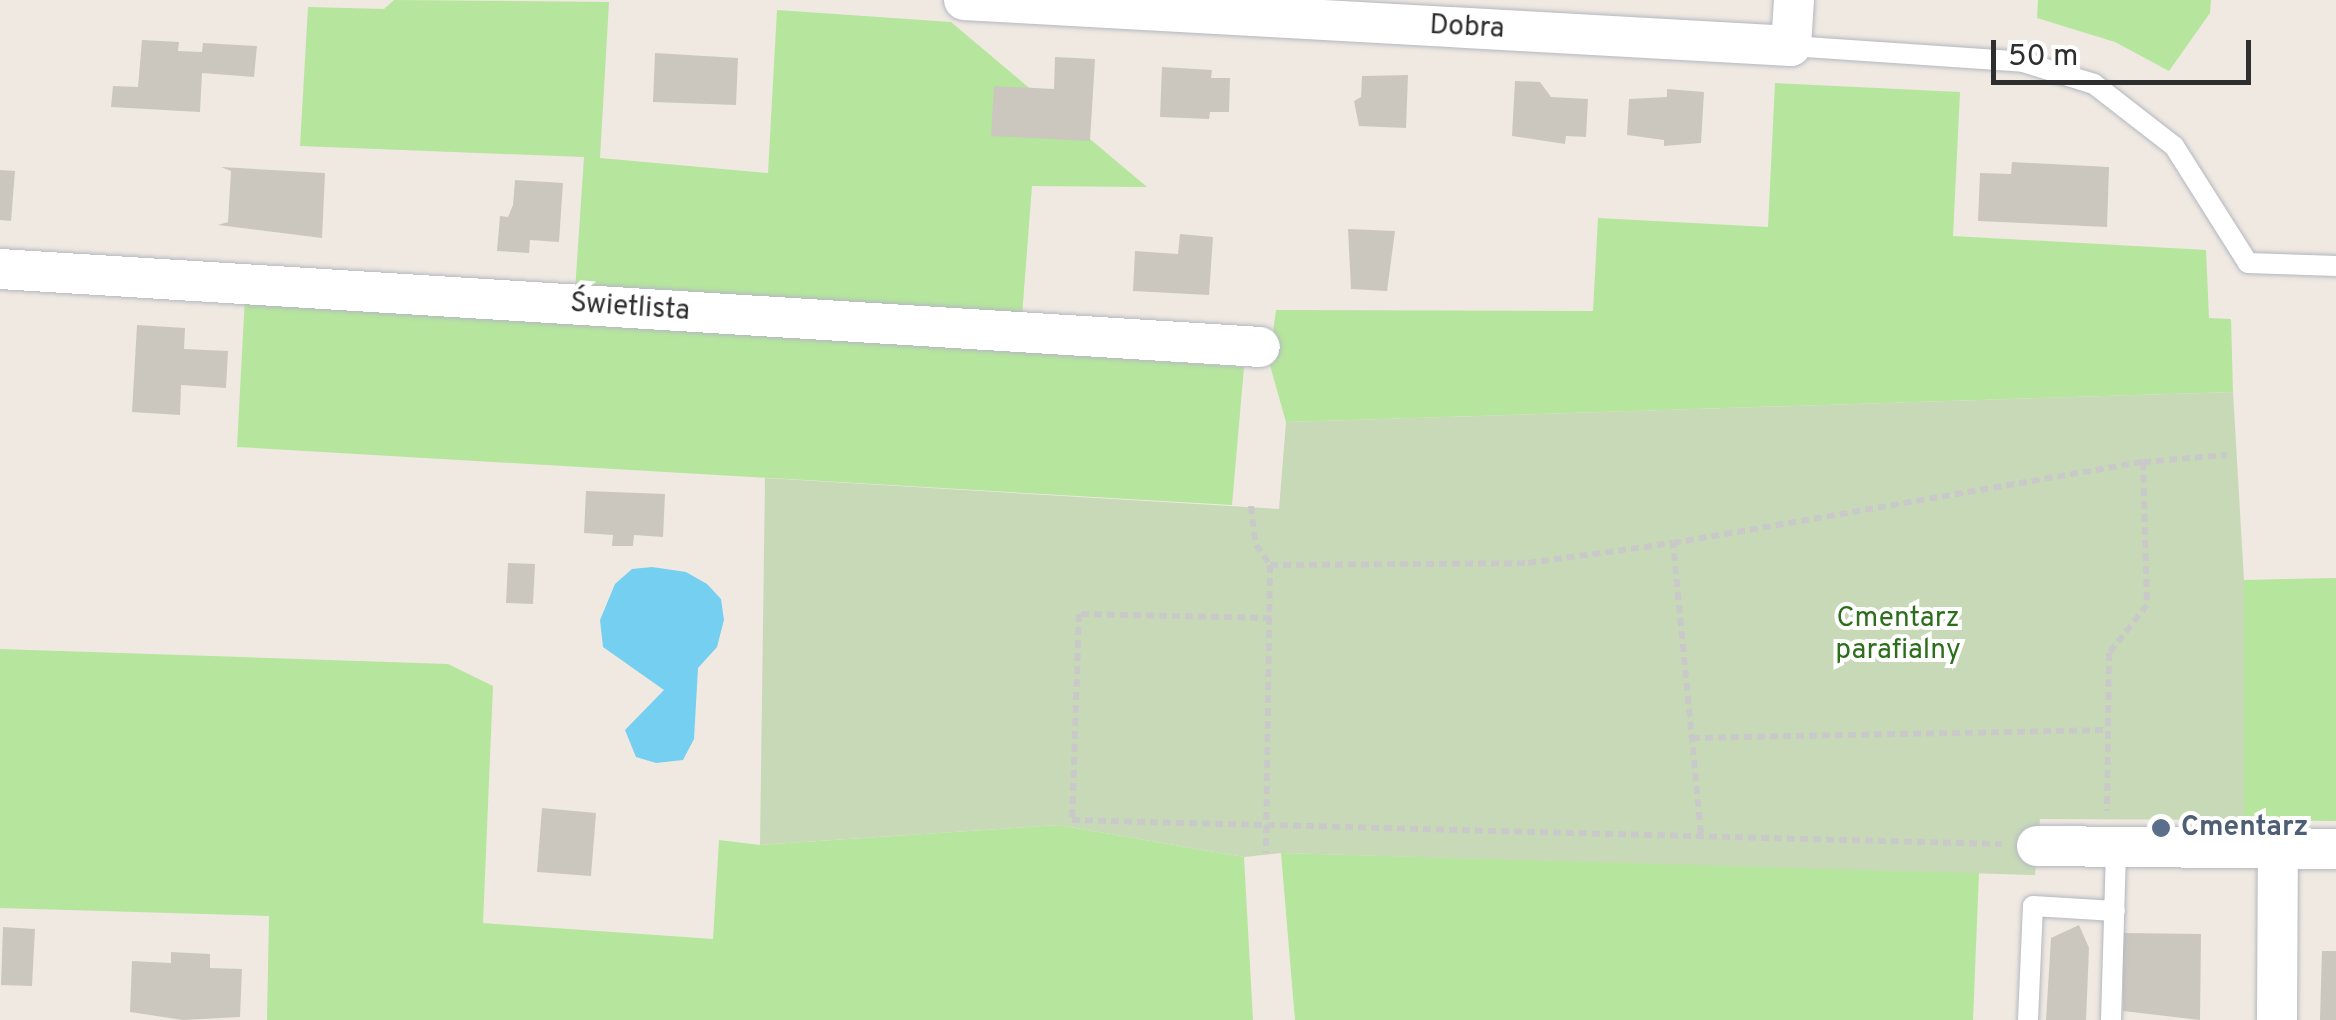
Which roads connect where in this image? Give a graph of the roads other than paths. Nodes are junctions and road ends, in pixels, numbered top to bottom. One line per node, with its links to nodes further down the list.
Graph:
1 (964, 0): 3 (street, Dobra)
2 (1794, 0): 3 (street)
3 (1791, 46): 4 (lane)
4 (2336, 266)
5 (0, 269): 6 (street, Świetlista)
6 (1260, 347)
7 (2111, 832): 8 (street); 9 (street); 11 (lane)
8 (2038, 846)
9 (2278, 848): 10 (street); 14 (street)
10 (2336, 849)
11 (2115, 911): 12 (lane); 13 (lane)
12 (2028, 1020)
13 (2111, 1020)
14 (2277, 1020)

